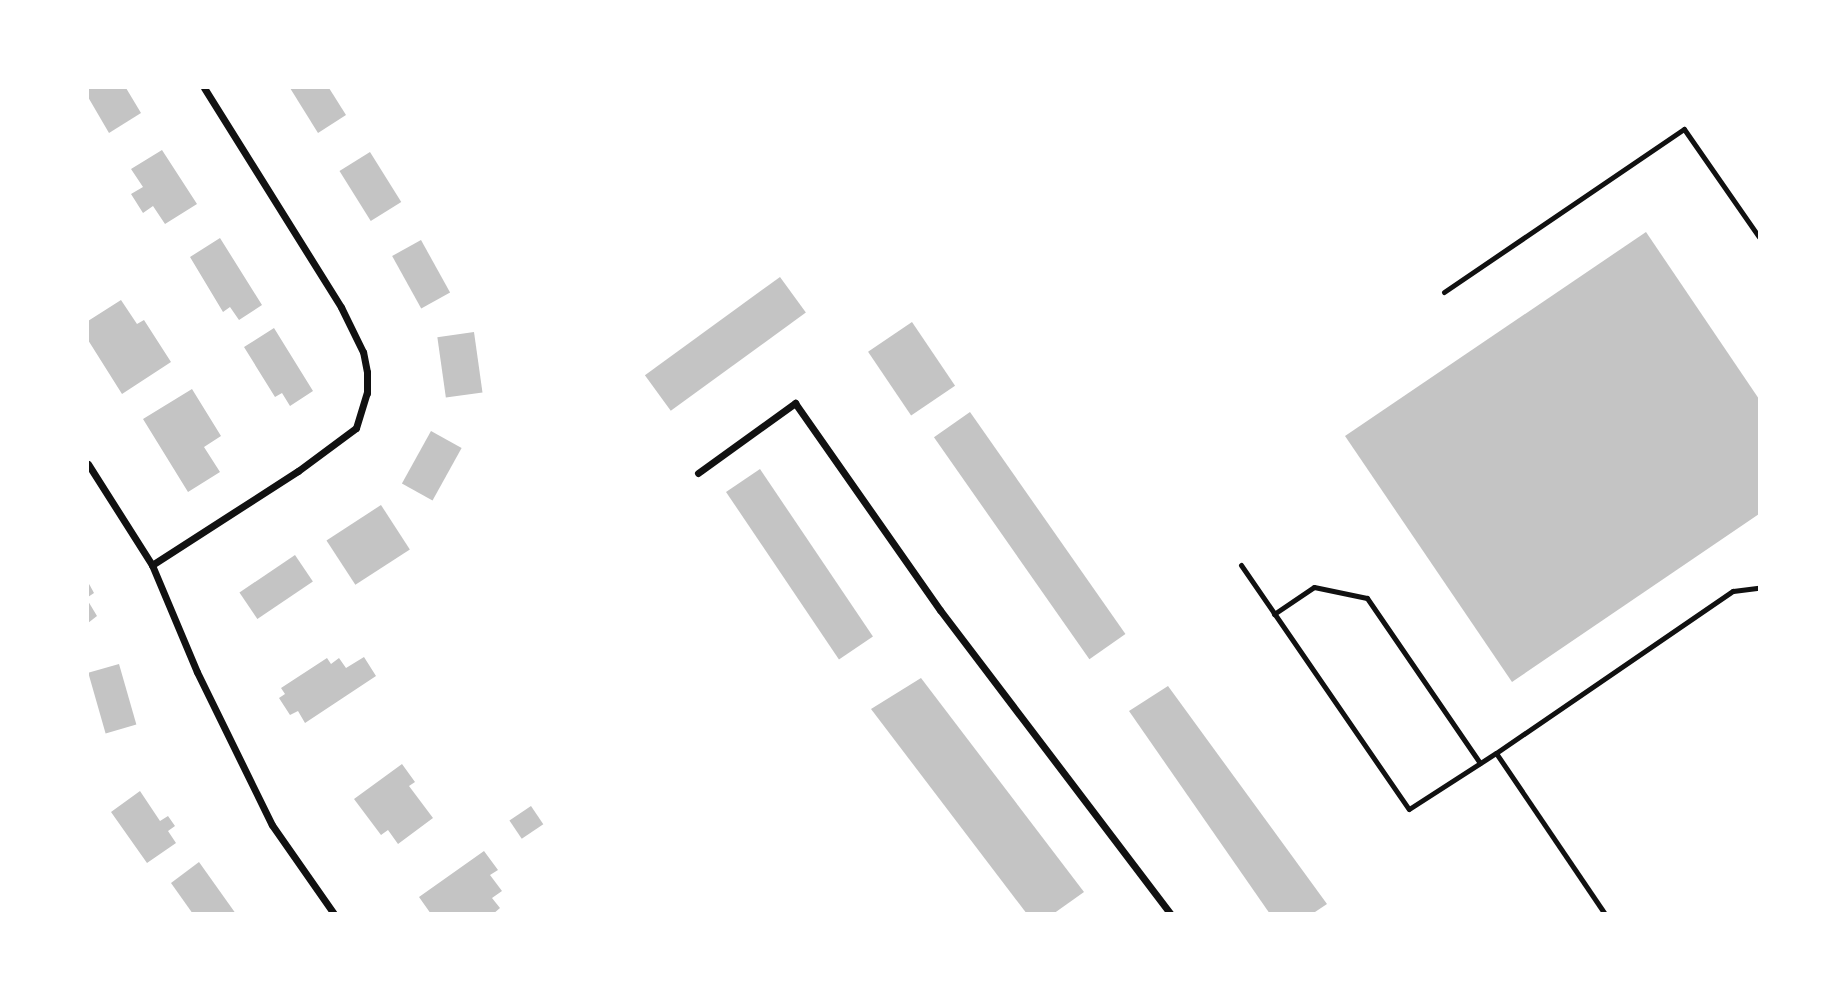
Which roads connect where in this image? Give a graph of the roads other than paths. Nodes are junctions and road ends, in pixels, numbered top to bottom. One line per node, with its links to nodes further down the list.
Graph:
1 (204, 88): 6 (street)
2 (1759, 237): 3 (lane)
3 (1444, 292)
4 (88, 464): 6 (street)
5 (698, 472): 13 (street)
6 (152, 565): 12 (street)
7 (1241, 565): 9 (lane)
8 (1759, 588): 10 (lane)
9 (1274, 614): 11 (lane); 11 (lane)
10 (1496, 753): 11 (lane); 14 (lane)
11 (1480, 763)
12 (334, 914)
13 (1171, 914)
14 (1605, 914)

